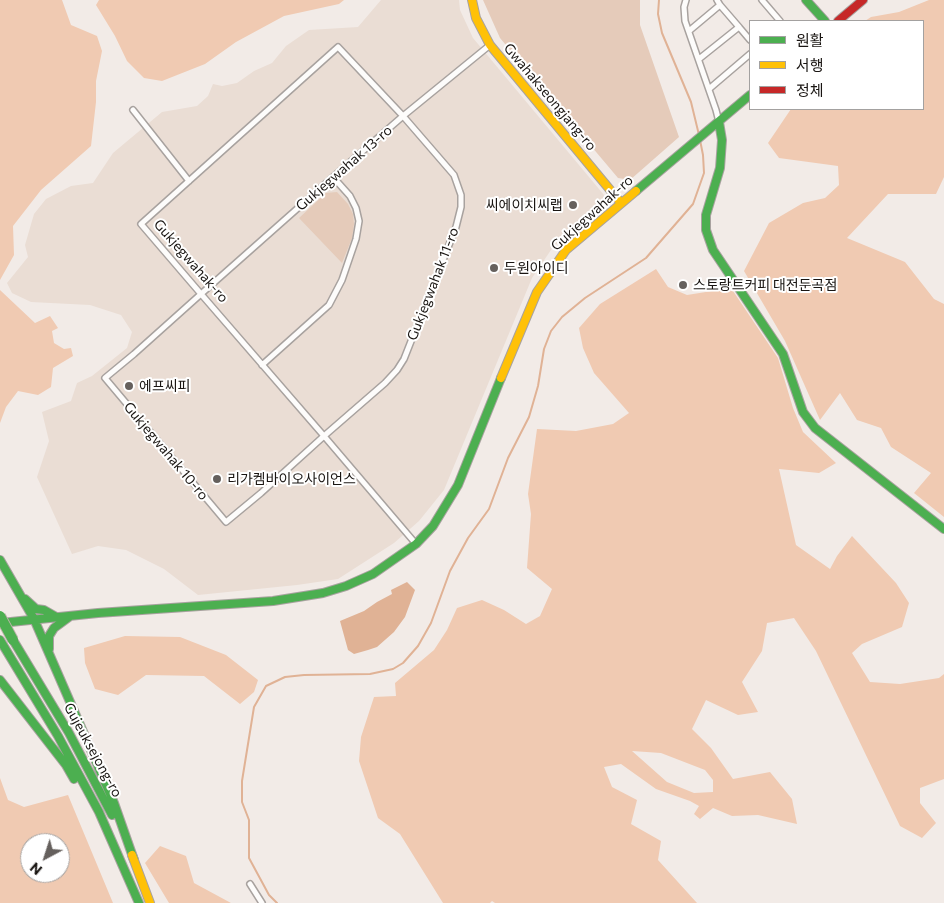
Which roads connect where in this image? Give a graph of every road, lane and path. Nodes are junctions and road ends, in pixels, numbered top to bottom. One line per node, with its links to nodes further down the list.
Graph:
1 (472, 0): 13 (main road, Gwahakseongjang-ro)
2 (686, 0): 11 (street)
3 (762, 0): 7 (street)
4 (806, 0): 8 (main road)
5 (863, 0): 9 (main road)
6 (718, 2): 10 (street); 11 (street)
7 (779, 20)
8 (824, 20)
9 (839, 20)
10 (739, 27): 12 (street); 15 (street)
11 (689, 31): 15 (street)
12 (749, 39)
13 (490, 45): 19 (street, Gukjegwahak 13-ro); 23 (main road, Gwahakseongjang-ro)
14 (749, 55): 16 (street)
15 (699, 59): 16 (street)
16 (709, 89): 20 (street)
17 (749, 96): 20 (main road, Gukjegwahak-ro)
18 (133, 110): 22 (street)
19 (403, 116): 21 (street, Gukjegwahak 13-ro); 22 (street, Gukjegwahak-ro); 26 (street, Gukjegwahak 11-ro)
20 (718, 122): 23 (main road, Gukjegwahak-ro); 27 (main road)
21 (333, 177): 24 (street, Gukjegwahak 13-ro); 25 (street)
22 (189, 180): 24 (street, Gukjegwahak-ro)
23 (621, 203): 28 (main road, Gukjegwahak-ro)
24 (201, 294): 25 (street, Gukjegwahak-ro); 26 (street, Gukjegwahak 10-ro)
25 (262, 365): 26 (street, Gukjegwahak-ro)
26 (324, 436): 28 (street, Gukjegwahak-ro)
27 (944, 528)
28 (416, 544): 32 (main road, Gukjegwahak-ro)
29 (0, 560): 30 (main road)
30 (17, 591): 32 (main road); 33 (main road)
31 (0, 616): 38 (main road, Gujeuksejong-ro, bridge)
32 (64, 617): 33 (main road, Gukjegwahak-ro); 36 (main road)
33 (34, 620): 34 (main road, Gukjegwahak-ro); 36 (main road)
34 (0, 623)
35 (0, 640): 39 (main road, Gujeuksejong-ro)
36 (50, 656): 38 (main road)
37 (0, 680): 39 (main road)
38 (134, 860): 42 (main road, Gujeuksejong-ro)
39 (123, 864): 41 (main road, Gujeuksejong-ro)
40 (250, 884): 43 (street)
41 (138, 903)
42 (150, 903)
43 (262, 903)

